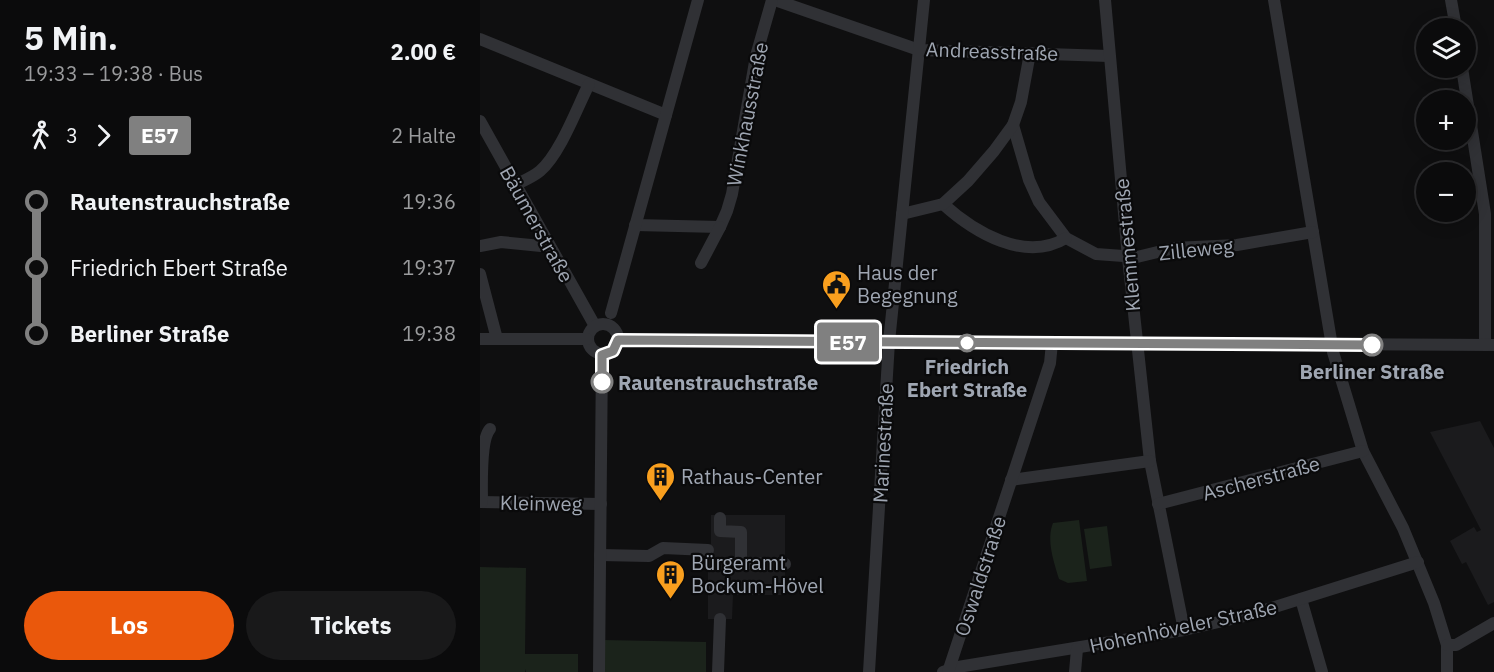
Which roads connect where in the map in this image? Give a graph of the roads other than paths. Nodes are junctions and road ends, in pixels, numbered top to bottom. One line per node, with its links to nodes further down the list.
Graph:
1 (698, 0): 14 (street)
2 (773, 0): 9 (street, Andreasstraße); 21 (street, Winkhausstraße)
3 (924, 0): 9 (street, Marinestraße)
4 (1105, 0): 11 (street, Klemmestraße)
5 (1274, 0): 22 (street)
6 (1451, 0): 7 (street)
7 (1454, 18)
8 (480, 39): 13 (street)
9 (919, 50): 10 (street, Andreasstraße); 19 (street, Marinestraße)
10 (1030, 53): 11 (street, Andreasstraße); 16 (street)
11 (1109, 56): 26 (street, Klemmestraße)
12 (1464, 78): 39 (street)
13 (589, 84): 14 (street); 17 (street)
14 (666, 115): 20 (street)
15 (480, 121): 17 (street, Bäumerstraße)
16 (1013, 125): 18 (street); 23 (street, Zilleweg)
17 (515, 185): 24 (street, Bäumerstraße)
18 (944, 204): 19 (street); 23 (street)
19 (902, 214): 35 (street, Marinestraße)
20 (635, 225): 21 (street); 29 (street)
21 (720, 227): 27 (street, Winkhausstraße)
22 (1313, 232): 26 (street, Zilleweg); 38 (street)
23 (1066, 238): 26 (street, Zilleweg)
24 (549, 245): 25 (street); 30 (street, Bäumerstraße)
25 (480, 246)
26 (1128, 258): 37 (street, Klemmestraße)
27 (701, 263)
28 (480, 274): 32 (street)
29 (610, 313)
30 (595, 326): 33 (street); 34 (street)
31 (480, 339): 32 (street)
32 (497, 339): 33 (street)
33 (587, 339): 40 (street)
34 (618, 340): 35 (street); 40 (street)
35 (889, 342): 36 (street); 62 (street, Marinestraße)
36 (1052, 343): 37 (street); 44 (street, Oswaldstraße)
37 (1136, 343): 38 (street); 43 (street, Klemmestraße)
38 (1331, 345): 39 (street); 42 (street)
39 (1489, 345)
40 (602, 355): 46 (street)
41 (490, 429): 45 (street, Kleinweg)
42 (1363, 451): 47 (street, Ascherstraße); 51 (street)
43 (1150, 461): 44 (street); 47 (street, Klemmestraße)
44 (1011, 480): 59 (street, Oswaldstraße)
45 (481, 502): 46 (street, Kleinweg)
46 (601, 504): 50 (street)
47 (1158, 504): 56 (street, Klemmestraße)
48 (720, 518): 52 (street)
49 (708, 550): 50 (street)
50 (600, 555): 60 (street)
51 (1418, 562): 53 (street, Hohenhöveler Straße); 57 (street)
52 (785, 564)
53 (1301, 599): 56 (street, Hohenhöveler Straße); 64 (street)
54 (720, 619): 61 (street)
55 (1494, 623): 57 (street)
56 (1184, 630): 58 (street, Hohenhöveler Straße)
57 (1447, 645): 65 (street)
58 (1077, 649): 59 (street, Hohenhöveler Straße); 63 (street)
59 (947, 671)
60 (599, 672)
61 (718, 672)
62 (869, 672)
63 (1076, 672)
64 (1322, 672)
65 (1447, 672)

